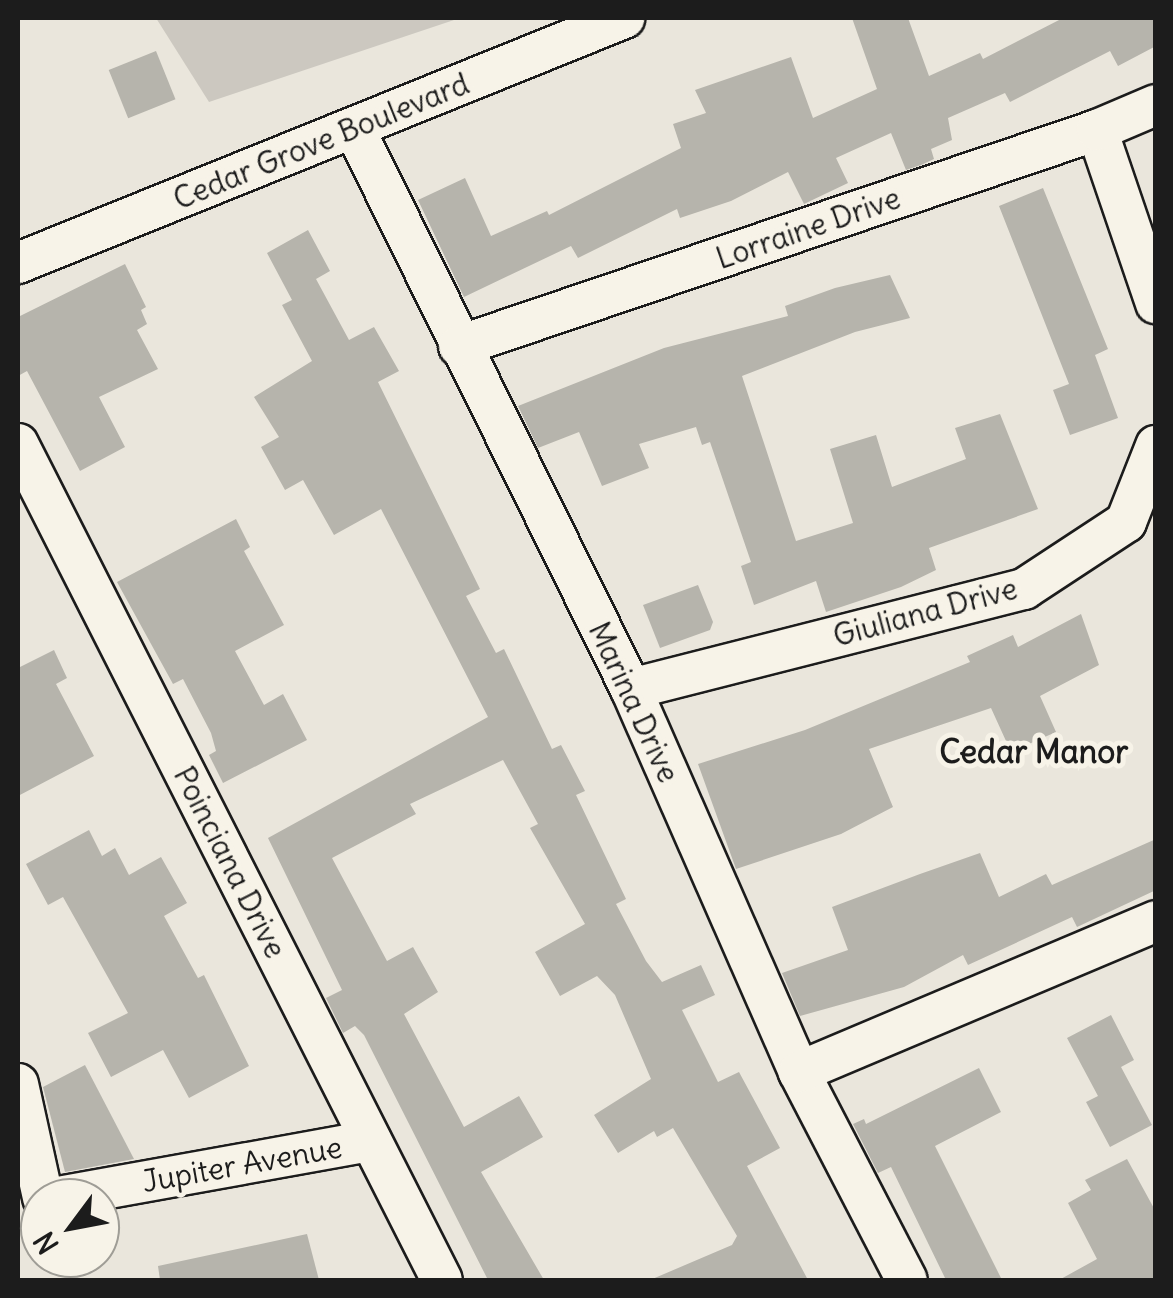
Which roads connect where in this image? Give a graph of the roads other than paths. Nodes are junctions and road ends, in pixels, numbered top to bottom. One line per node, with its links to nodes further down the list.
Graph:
1 (624, 18): 3 (street, Cedar Grove Boulevard)
2 (1156, 104): 4 (street, Lorraine Drive)
3 (354, 128): 5 (street, Cedar Grove Boulevard); 7 (street, Marina Drive)
4 (1098, 130): 6 (street); 7 (street, Lorraine Drive)
5 (18, 263)
6 (1156, 303)
7 (459, 346): 10 (street, Marina Drive)
8 (18, 444): 14 (street, Poinciana Drive)
9 (1156, 446): 10 (street, Giuliana Drive)
10 (631, 689): 12 (street, Marina Drive)
11 (1152, 929): 12 (street)
12 (800, 1072): 18 (street, Marina Drive)
13 (18, 1084): 15 (street)
14 (371, 1141): 16 (street, Jupiter Avenue); 17 (street, Poinciana Drive)
15 (38, 1178)
16 (120, 1186)
17 (442, 1280)
18 (907, 1280)

